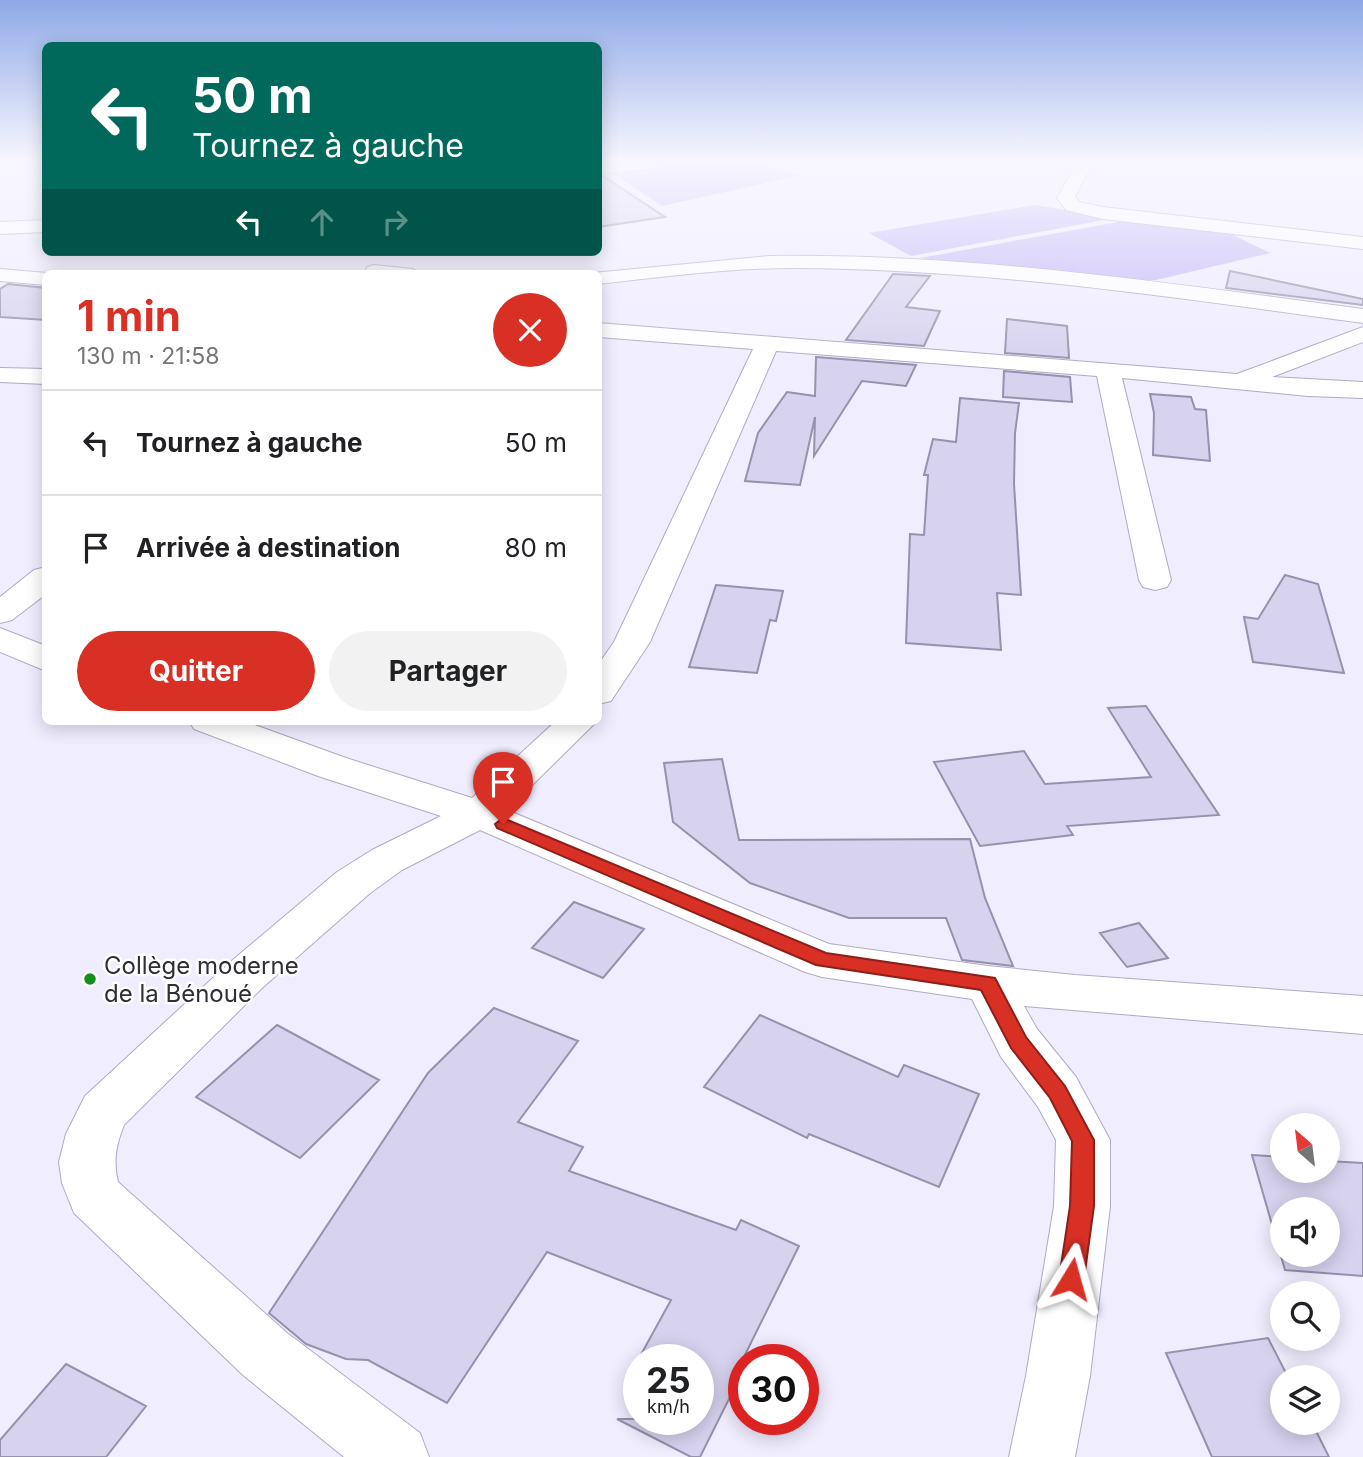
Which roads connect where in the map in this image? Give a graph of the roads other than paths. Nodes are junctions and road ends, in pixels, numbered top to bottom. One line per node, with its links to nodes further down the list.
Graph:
1 (1259, 231): 2 (street)
2 (1363, 243)
3 (373, 263): 4 (street)
4 (396, 270)
5 (2, 277): 7 (street)
6 (602, 278): 8 (street)
7 (42, 279)
8 (1363, 316)
9 (602, 330): 11 (street)
10 (1363, 334): 15 (street)
11 (767, 344): 12 (street); 22 (street)
12 (1108, 369): 15 (street); 18 (street)
13 (0, 374): 14 (street)
14 (42, 377)
15 (1239, 381): 16 (street)
16 (1363, 390)
17 (42, 580): 19 (street)
18 (1155, 580)
19 (0, 613)
20 (0, 639): 21 (street)
21 (42, 658)
22 (602, 687)
23 (219, 725): 25 (street)
24 (574, 725): 25 (street)
25 (479, 814): 26 (street); 28 (street)
26 (988, 984): 27 (street); 29 (street)
27 (1363, 1015)
28 (396, 1457)
29 (1042, 1457)

